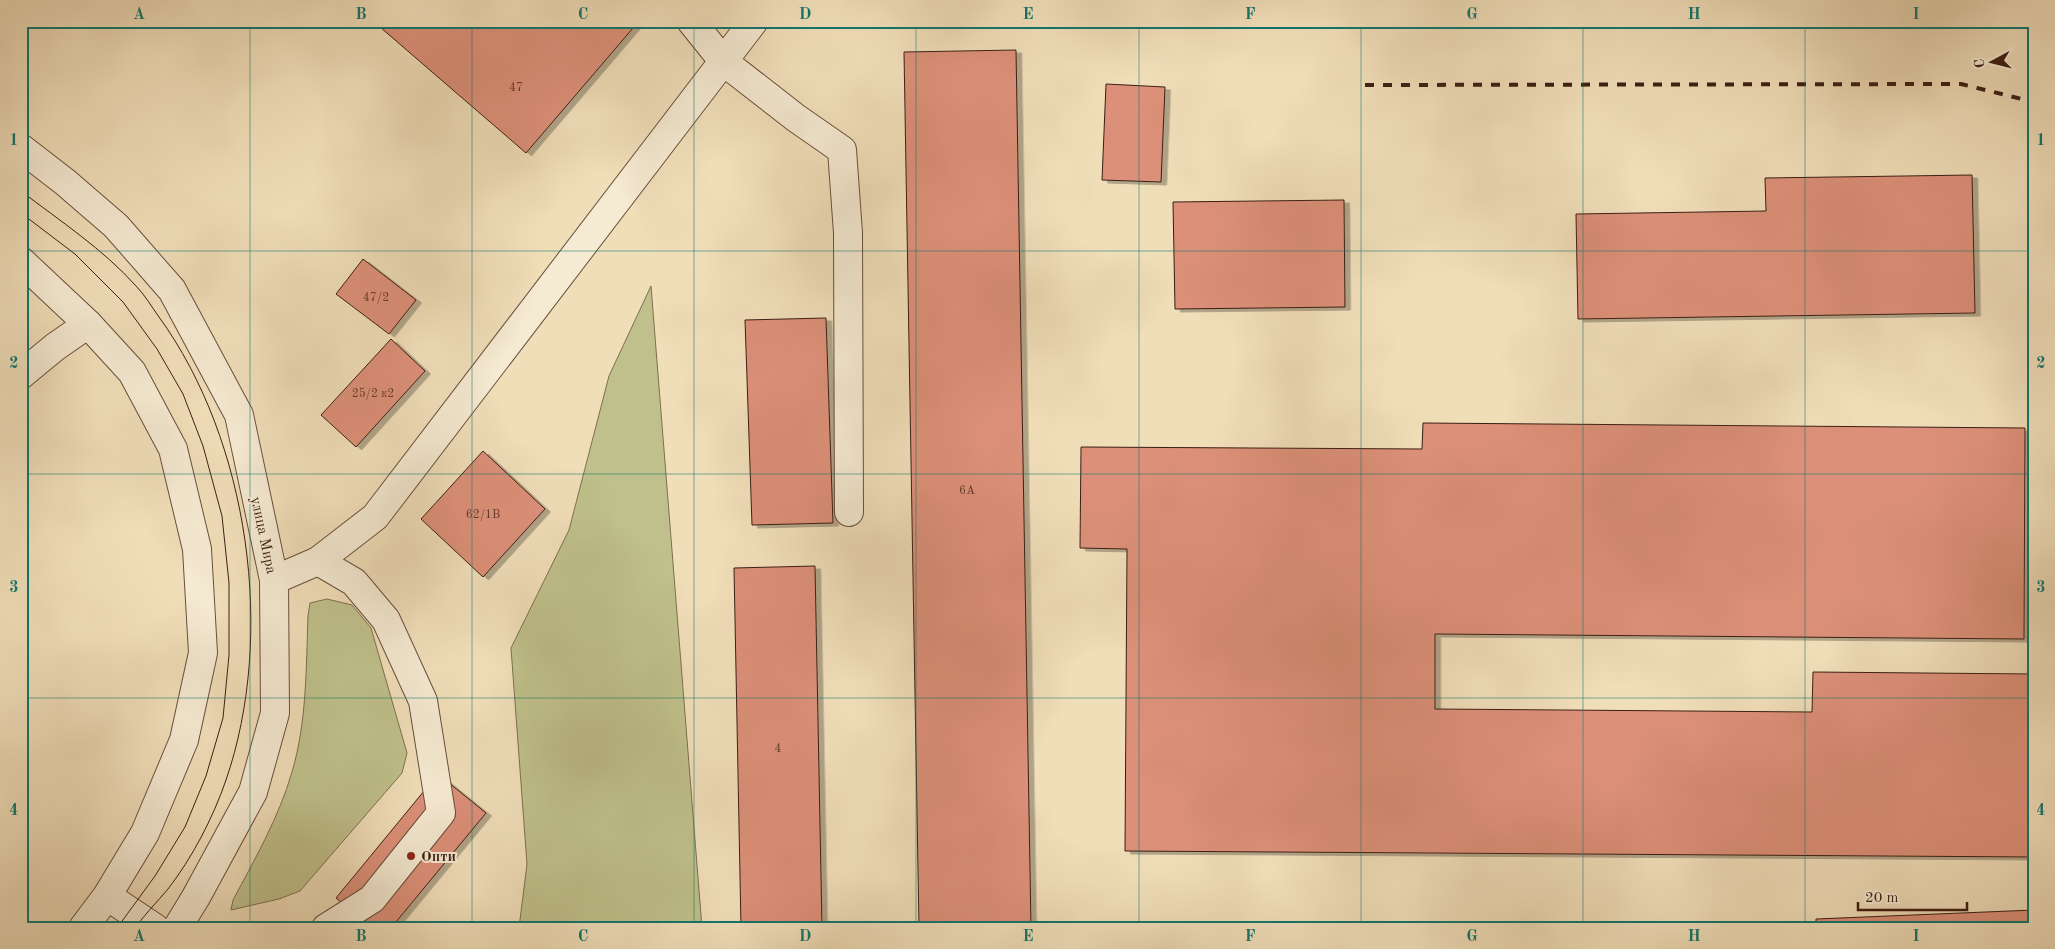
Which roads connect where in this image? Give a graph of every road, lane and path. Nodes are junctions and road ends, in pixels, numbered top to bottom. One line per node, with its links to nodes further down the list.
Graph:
1 (691, 21): 3 (street)
2 (754, 21): 3 (street)
3 (724, 62): 8 (street); 9 (street)
4 (21, 148): 10 (street, улица Мира)
5 (21, 261): 6 (street)
6 (88, 324): 7 (street); 11 (street)
7 (21, 375)
8 (849, 512)
9 (318, 561): 10 (street); 15 (street)
10 (274, 580): 14 (street, улица Мира)
11 (107, 896): 12 (street); 13 (street)
12 (83, 928)
13 (155, 928)
14 (177, 928)
15 (326, 928)

